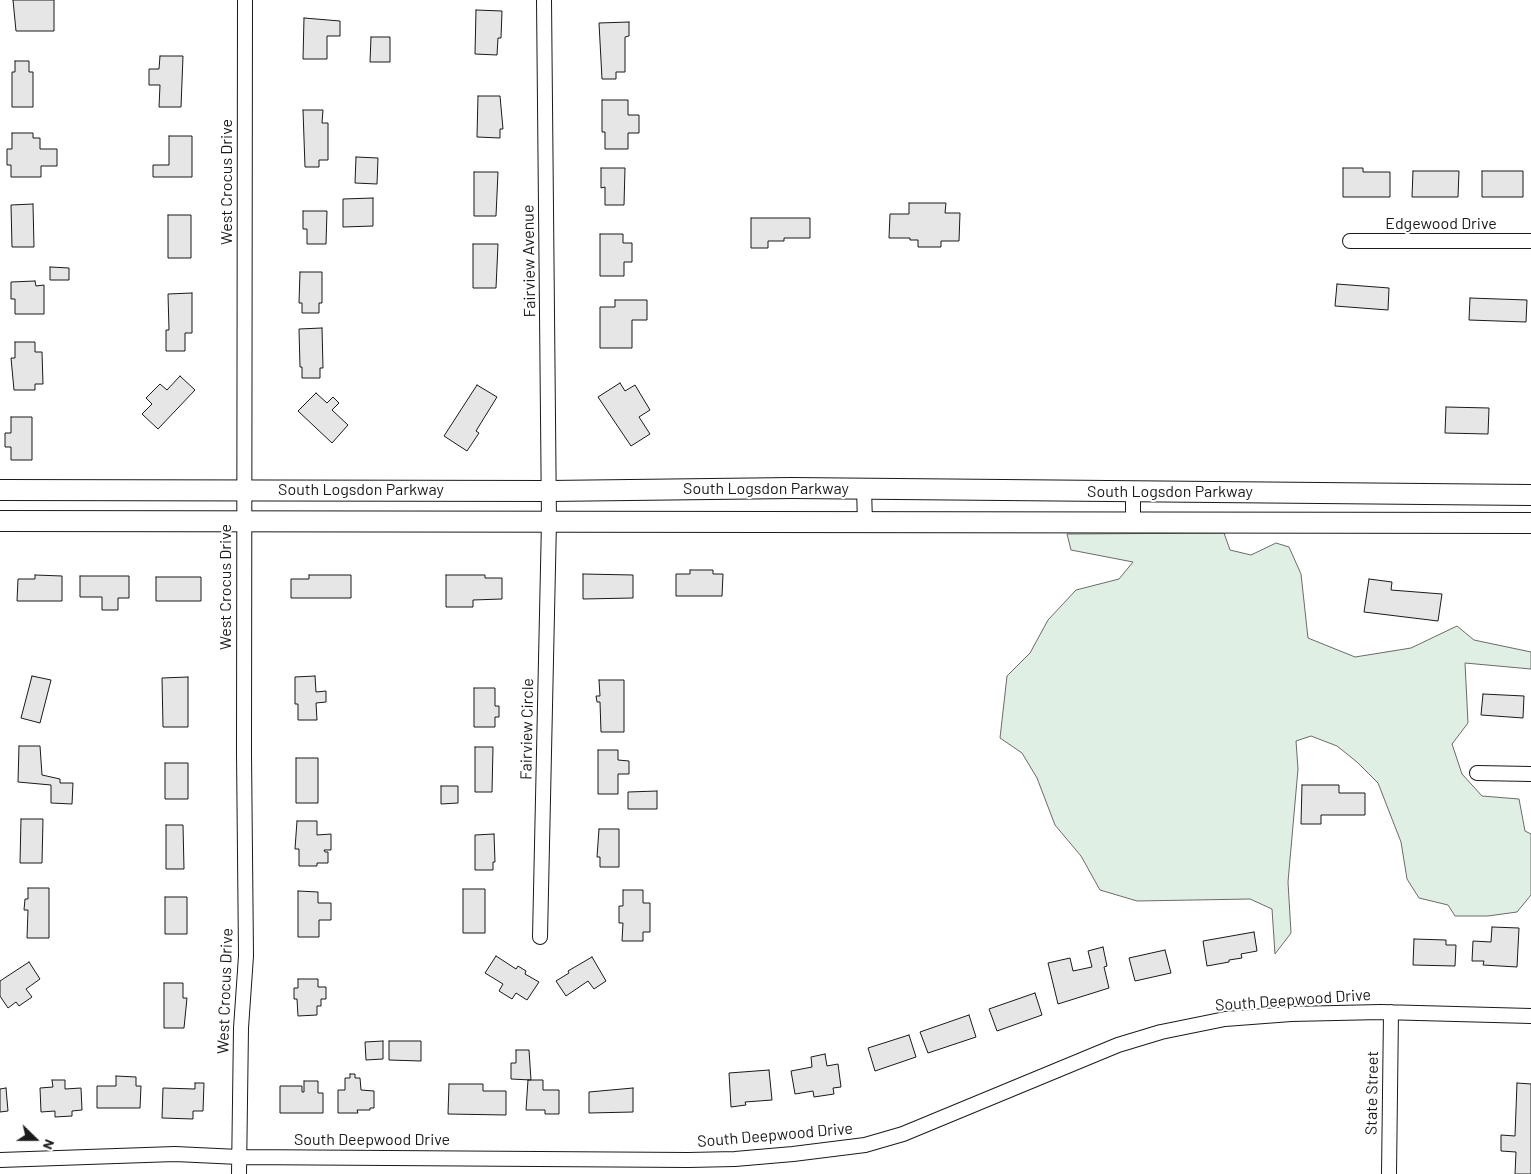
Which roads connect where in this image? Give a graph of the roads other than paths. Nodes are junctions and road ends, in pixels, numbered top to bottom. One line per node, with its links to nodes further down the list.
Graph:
1 (245, 0): 7 (street, West Crocus Drive)
2 (544, 0): 8 (street, Fairview Avenue)
3 (1350, 241): 4 (street, Edgewood Drive)
4 (1531, 241)
5 (864, 488): 8 (main road, South Logsdon Parkway); 9 (main road, South Logsdon Parkway); 15 (street)
6 (0, 490): 7 (main road, South Logsdon Parkway)
7 (244, 490): 8 (main road, South Logsdon Parkway); 12 (street, West Crocus Drive)
8 (549, 491): 13 (street, Fairview Avenue)
9 (1133, 492): 10 (main road, South Logsdon Parkway); 14 (street)
10 (1531, 495)
11 (0, 520): 12 (main road, South Logsdon Parkway)
12 (243, 520): 13 (main road, South Logsdon Parkway); 22 (street, West Crocus Drive)
13 (549, 521): 15 (main road, South Logsdon Parkway); 19 (street, Fairview Circle)
14 (1133, 522): 15 (main road, South Logsdon Parkway); 16 (main road, South Logsdon Parkway)
15 (865, 523)
16 (1531, 523)
17 (1477, 773): 18 (street)
18 (1531, 774)
19 (540, 937)
20 (1391, 1012): 21 (street, South Deepwood Drive); 22 (street, South Deepwood Drive); 25 (street, State Street)
21 (1531, 1016)
22 (239, 1157): 23 (street, South Deepwood Drive); 24 (street, West Crocus Drive)
23 (0, 1160)
24 (239, 1174)
25 (1389, 1174)

